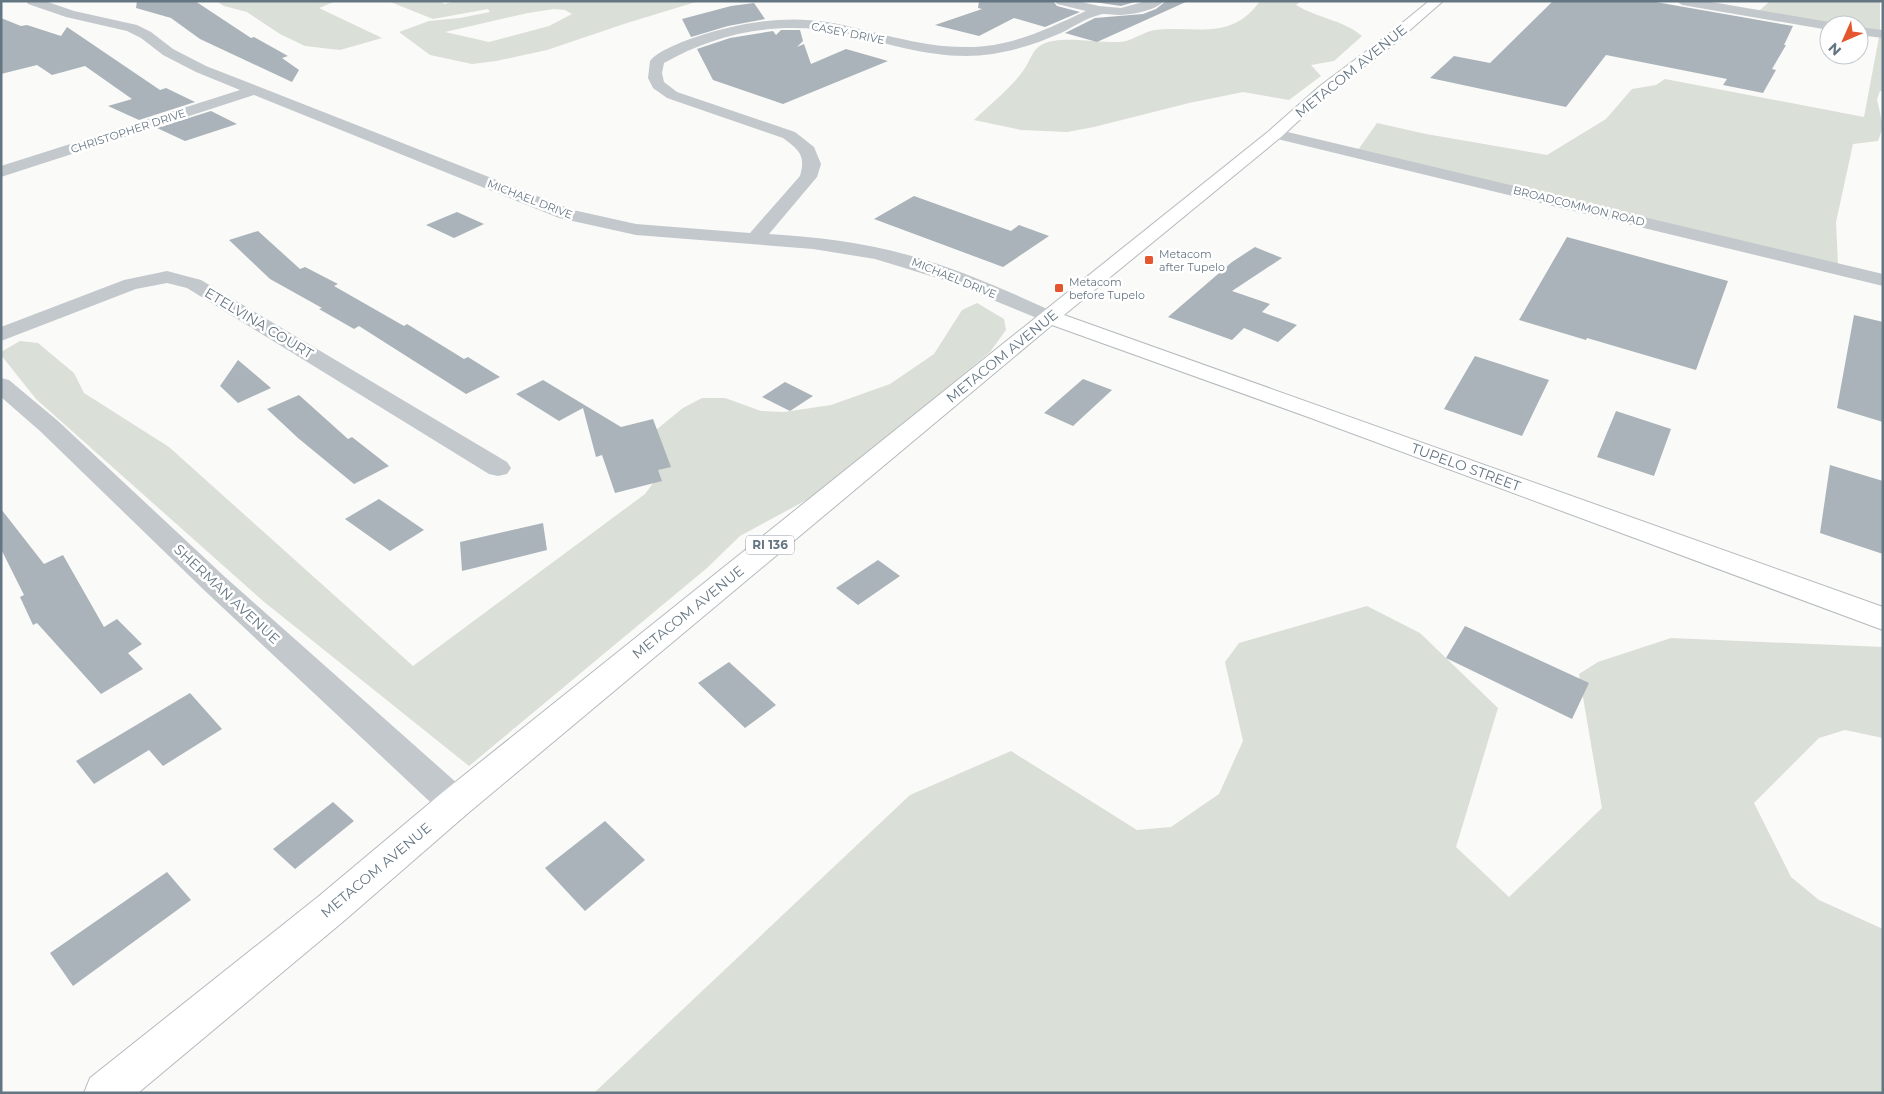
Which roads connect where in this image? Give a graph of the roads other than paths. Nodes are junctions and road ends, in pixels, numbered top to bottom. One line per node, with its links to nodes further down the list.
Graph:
1 (32, 1): 10 (street, MICHAEL DRIVE)
2 (1061, 1): 6 (street)
3 (1158, 1): 6 (street)
4 (1437, 1): 11 (main road, METACOM AVENUE / RI 136)
5 (1682, 1): 7 (street)
6 (1099, 10): 13 (street, CASEY DRIVE)
7 (1819, 24)
8 (1869, 32): 9 (street)
9 (1883, 34)
10 (255, 90): 12 (street, CHRISTOPHER DRIVE); 13 (street, MICHAEL DRIVE)
11 (1275, 134): 14 (street, BROADCOMMON ROAD); 15 (main road, METACOM AVENUE / RI 136)
12 (1, 172)
13 (754, 240): 15 (street, MICHAEL DRIVE)
14 (1883, 280)
15 (1049, 317): 19 (main road, TUPELO STREET); 20 (main road, METACOM AVENUE / RI 136)
16 (1, 335): 18 (street, ETELVINA COURT)
17 (1, 385): 20 (street, SHERMAN AVENUE)
18 (498, 468)
19 (1883, 619)
20 (455, 803): 21 (main road, METACOM AVENUE / RI 136)
21 (105, 1093)

